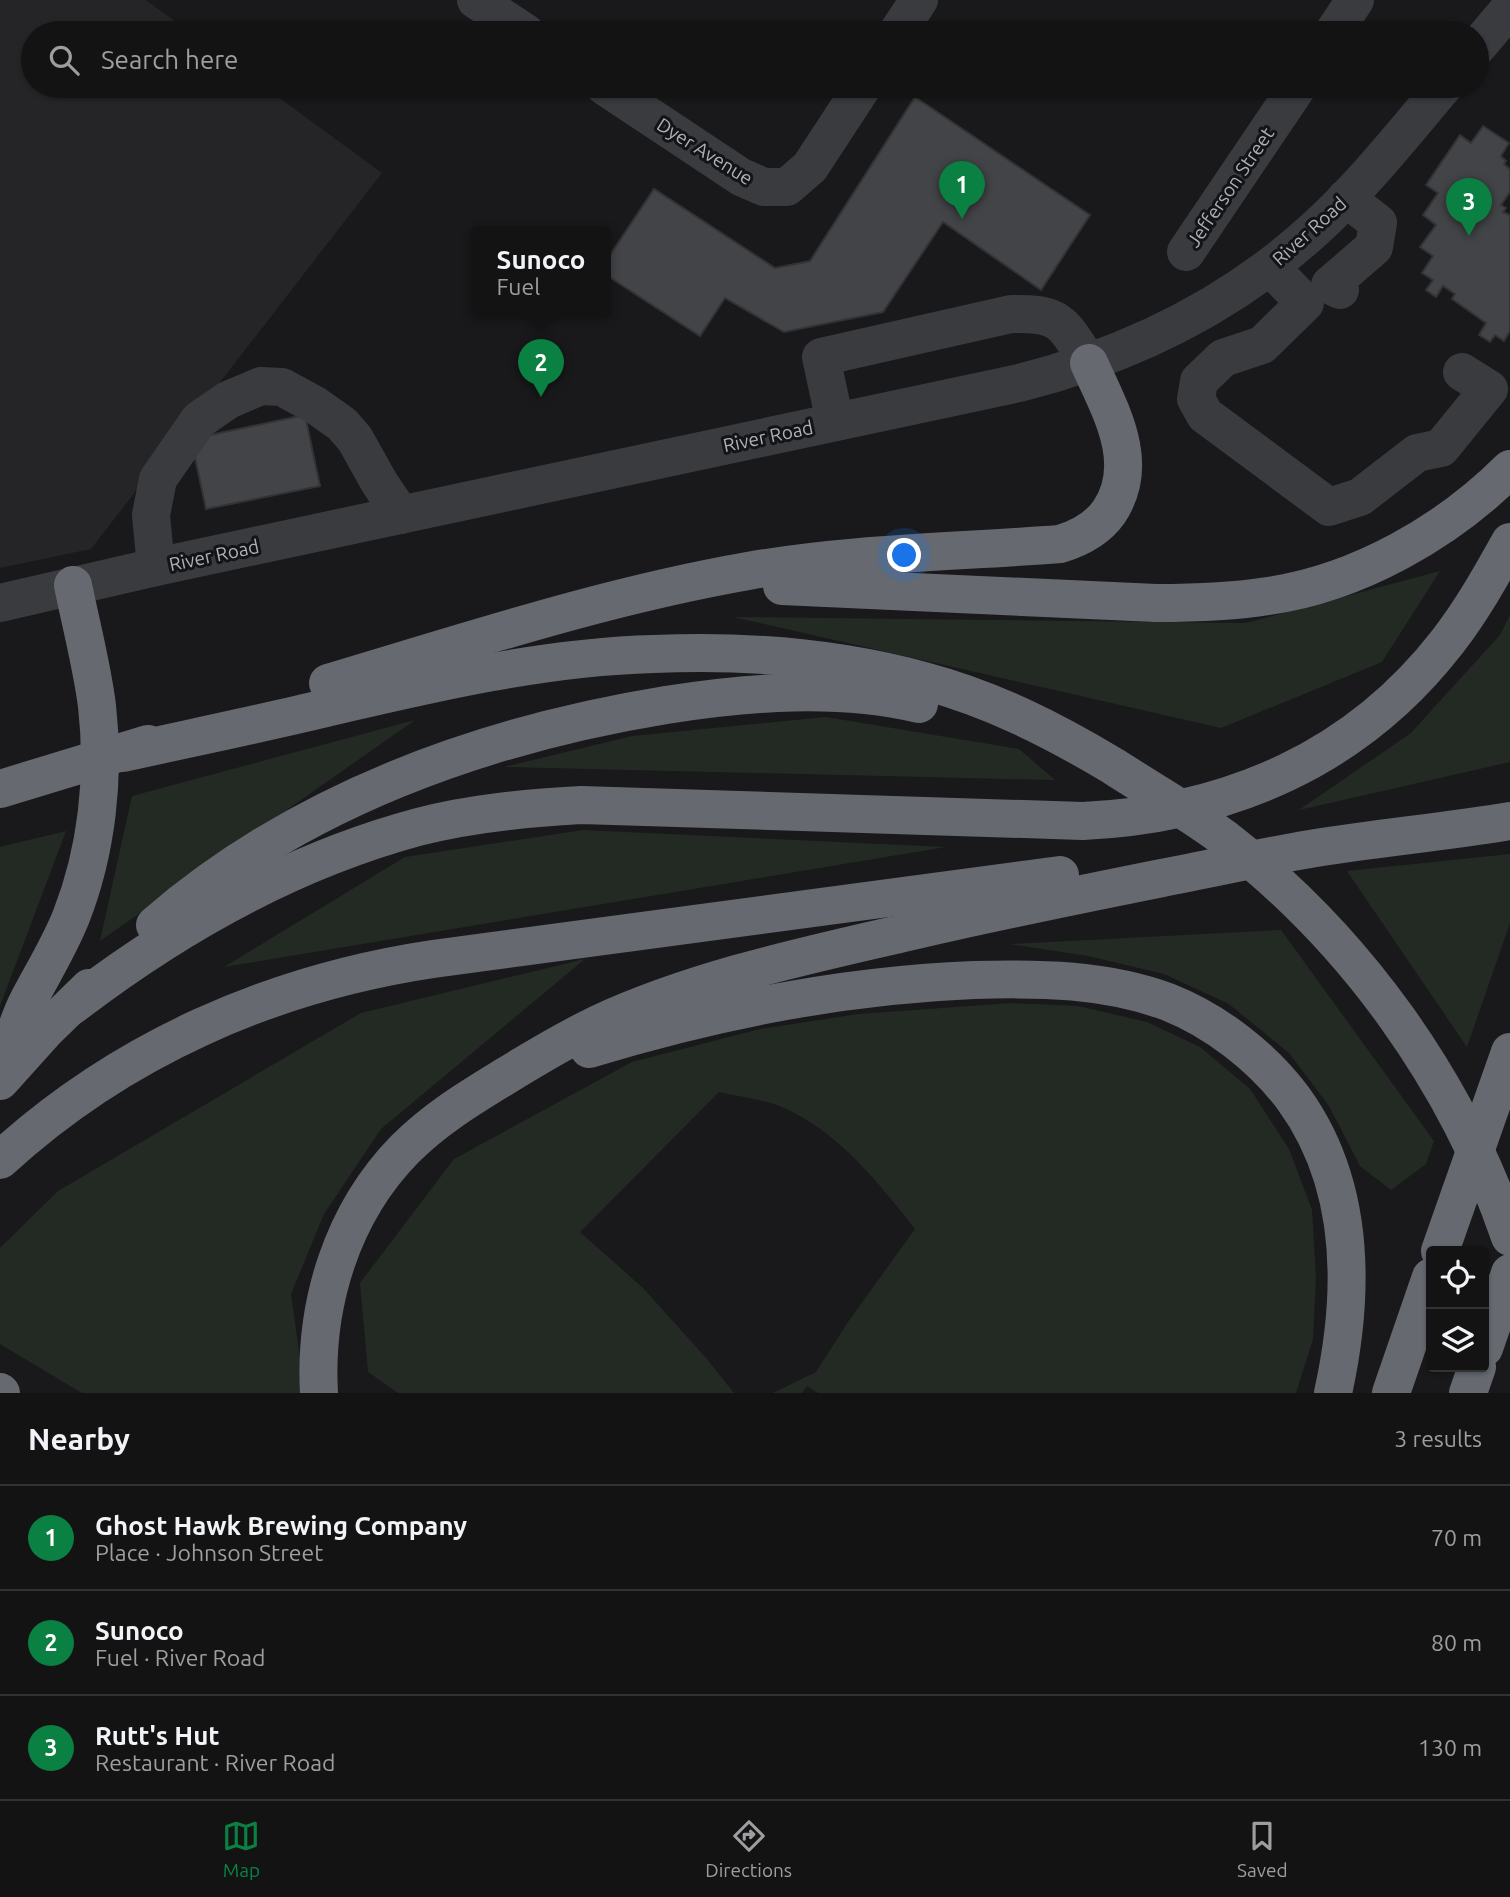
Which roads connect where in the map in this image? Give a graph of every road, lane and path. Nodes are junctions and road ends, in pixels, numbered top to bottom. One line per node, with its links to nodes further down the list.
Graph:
1 (476, 0): 5 (street)
2 (919, 0): 6 (street)
3 (1355, 0): 7 (street)
4 (1510, 8): 8 (street)
5 (508, 21)
6 (905, 21)
7 (1341, 21)
8 (1489, 33)
9 (622, 98): 10 (street, Dyer Avenue)
10 (855, 98)
11 (1290, 98): 14 (street, Jefferson Street)
12 (1434, 98): 13 (street, River Road)
13 (1346, 198): 15 (street, River Road); 16 (street)
14 (1186, 253)
15 (1270, 267): 16 (street); 17 (street, River Road)
16 (1325, 292): 18 (street)
17 (1089, 363): 19 (street, River Road); 19 (street); 25 (highway)
18 (1487, 376)
19 (835, 422): 21 (street, River Road)
20 (1510, 469): 25 (highway)
21 (401, 514): 23 (street, River Road); 23 (street)
22 (1510, 542): 32 (highway)
23 (156, 567): 24 (street, River Road)
24 (73, 585): 26 (street, River Road); 34 (highway)
25 (620, 600): 27 (highway)
26 (0, 603)
27 (123, 753): 28 (highway); 29 (highway)
28 (1129, 776): 32 (highway); 37 (highway)
29 (0, 789)
30 (1510, 821): 31 (highway)
31 (1310, 849): 35 (highway); 36 (highway)
32 (72, 1006): 34 (highway)
33 (1510, 1052): 38 (highway)
34 (0, 1079)
35 (501, 1079): 43 (highway); 44 (highway)
36 (0, 1160)
37 (1510, 1237)
38 (1442, 1246)
39 (1510, 1273): 41 (highway)
40 (1426, 1292): 45 (highway)
41 (1489, 1334)
42 (1475, 1372): 46 (highway)
43 (319, 1393)
44 (1333, 1393)
45 (1391, 1393)
46 (1468, 1393)

